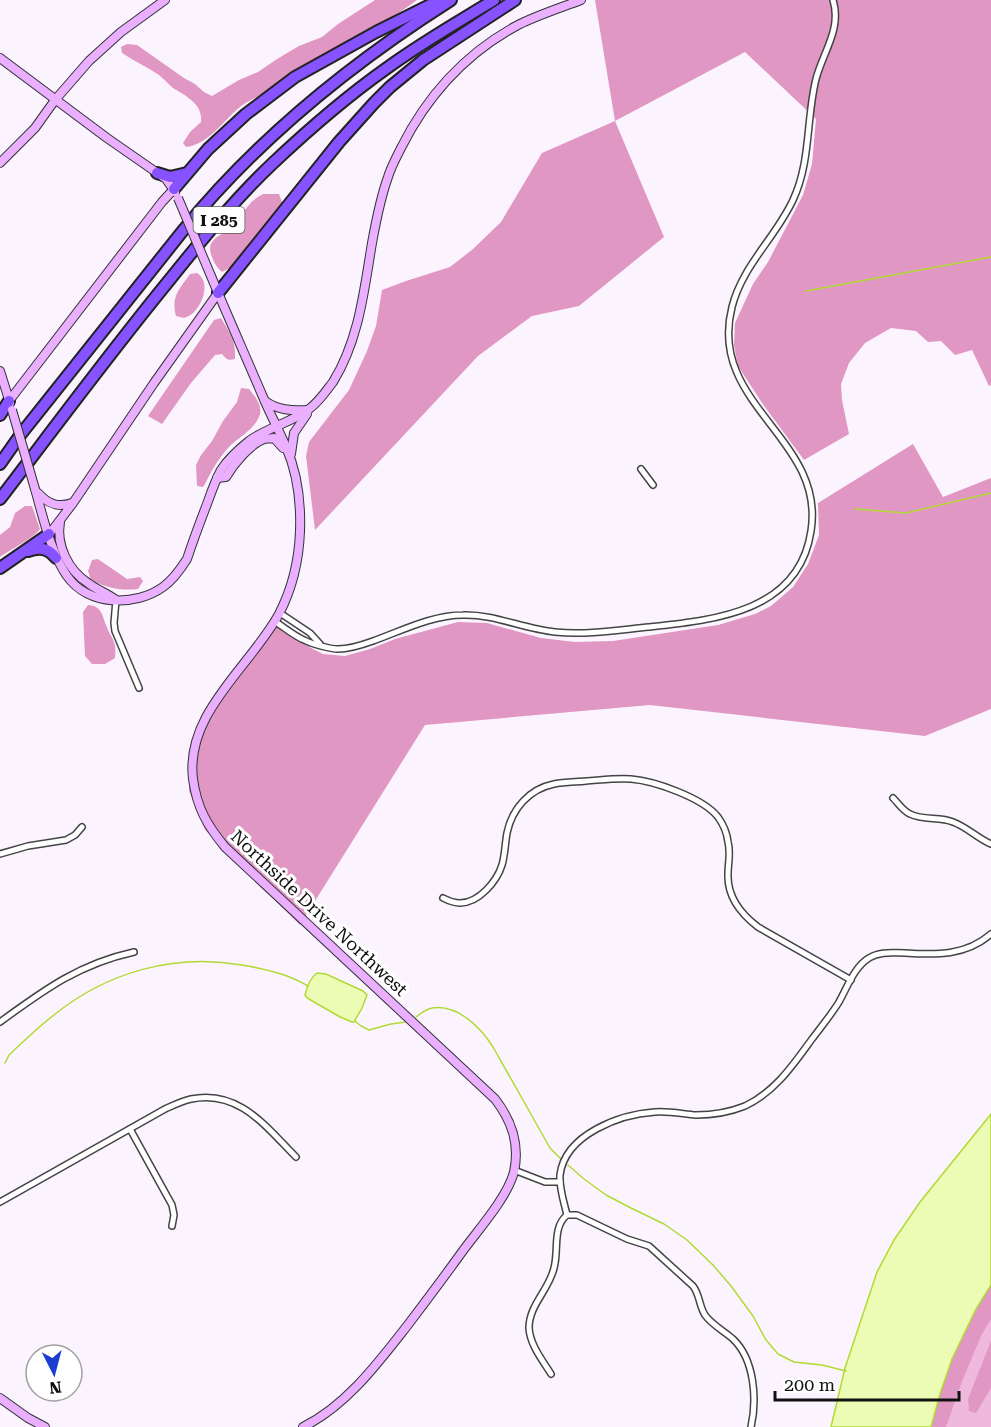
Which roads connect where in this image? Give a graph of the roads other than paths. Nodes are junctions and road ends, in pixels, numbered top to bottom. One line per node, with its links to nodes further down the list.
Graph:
1 (165, 0): 9 (street)
2 (440, 0): 12 (highway)
3 (451, 0): 22 (highway, I 285)
4 (494, 0): 27 (highway, I 285)
5 (515, 0): 14 (highway)
6 (581, 0): 18 (street)
7 (833, 0): 37 (street)
8 (0, 58): 9 (street, Northside Drive Northwest)
9 (56, 100): 10 (street); 11 (street, Northside Drive Northwest)
10 (0, 163)
11 (157, 173): 12 (highway); 13 (street, Northside Drive Northwest)
12 (187, 173): 13 (highway)
13 (176, 194): 14 (street, Northside Drive Northwest, bridge); 17 (street)
14 (218, 293): 16 (street, Northside Drive Northwest); 28 (street)
15 (0, 371): 17 (street)
16 (264, 400): 18 (street); 20 (street, Northside Drive Northwest)
17 (11, 406): 19 (highway); 26 (street, bridge)
18 (310, 409): 20 (street); 21 (street)
19 (0, 416)
20 (276, 426): 21 (street, Northside Drive Northwest); 24 (street)
21 (290, 459): 24 (street); 35 (street, Northside Drive Northwest)
22 (0, 464)
23 (641, 469): 25 (street)
24 (217, 478): 34 (street)
25 (653, 485)
26 (35, 489): 28 (street); 30 (street)
27 (0, 499)
28 (73, 503): 29 (street)
29 (60, 520): 30 (street); 34 (street)
30 (49, 534): 31 (highway); 32 (street)
31 (16, 555): 32 (highway); 33 (highway)
32 (56, 558): 34 (street)
33 (0, 568)
34 (116, 600): 38 (street)
35 (279, 613): 36 (street, Northside Drive Northwest); 37 (street)
36 (274, 621): 37 (street); 50 (street, Northside Drive Northwest)
37 (322, 645)
38 (139, 688)
39 (893, 798): 41 (street)
40 (82, 827): 42 (street)
41 (991, 844)
42 (0, 854)
43 (443, 898): 46 (street)
44 (991, 934): 46 (street)
45 (134, 952): 47 (street)
46 (851, 981): 51 (street)
47 (0, 1022)
48 (130, 1129): 49 (street); 52 (street); 54 (street)
49 (296, 1157)
50 (514, 1170): 51 (street); 58 (street)
51 (560, 1182): 53 (street)
52 (0, 1202)
53 (567, 1215): 55 (street); 59 (street)
54 (172, 1226)
55 (551, 1374)
56 (0, 1398): 57 (street)
57 (45, 1427)
58 (303, 1427)
59 (751, 1427)

